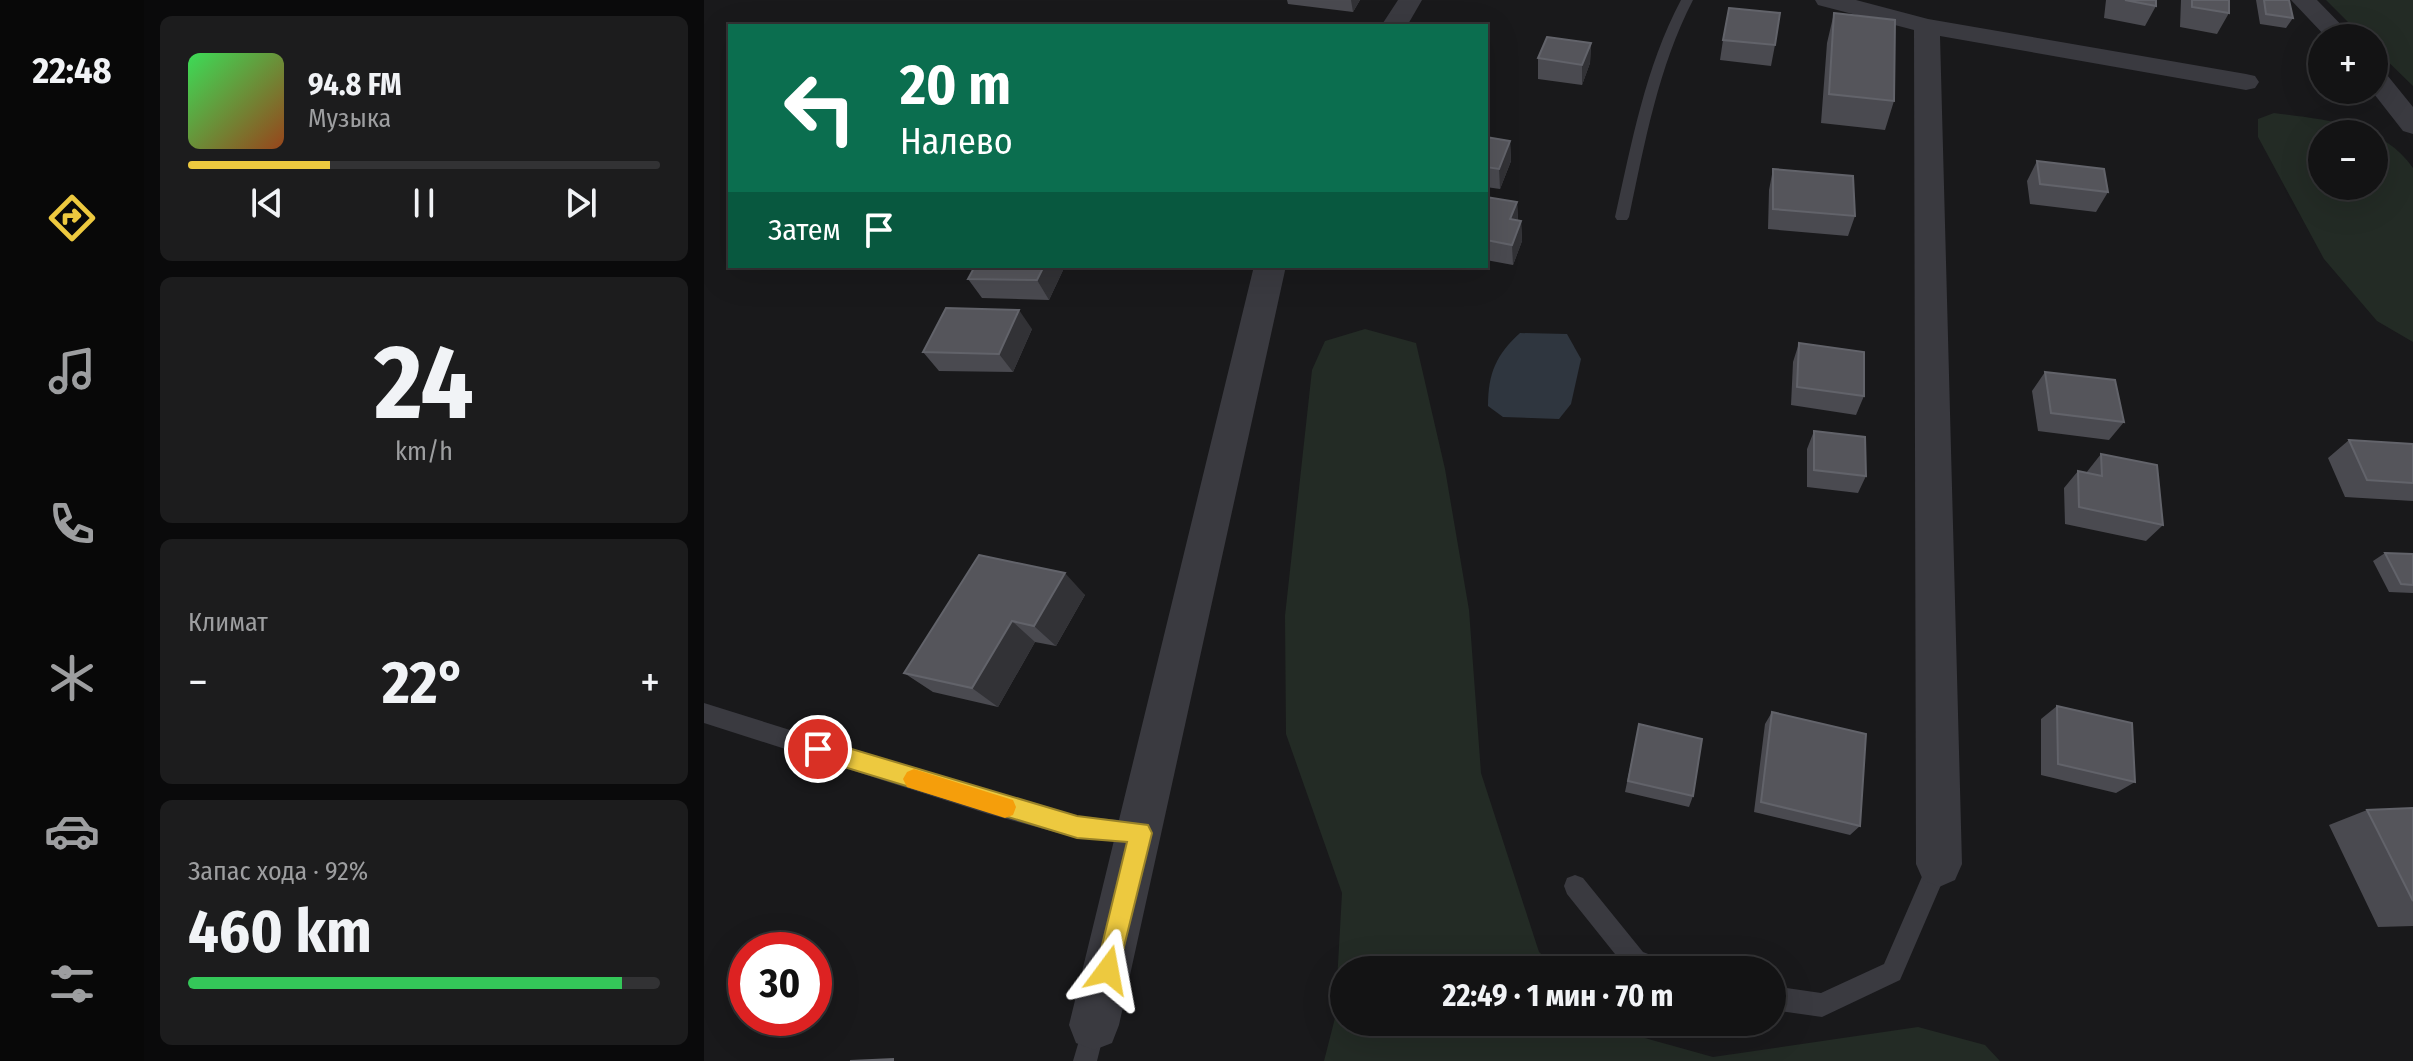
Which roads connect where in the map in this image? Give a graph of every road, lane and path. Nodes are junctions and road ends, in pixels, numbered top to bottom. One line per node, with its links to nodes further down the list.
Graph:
1 (1410, 0): 5 (street)
2 (1687, 0): 11 (lane)
3 (1827, 0): 7 (street)
4 (2303, 0): 6 (street)
5 (1395, 24)
6 (2327, 24)
7 (1927, 26): 8 (street); 15 (street)
8 (2246, 82)
9 (2388, 94): 10 (street)
10 (2413, 125)
11 (1622, 217)
12 (1270, 268): 14 (street)
13 (704, 713): 14 (lane)
14 (1141, 833): 19 (street)
15 (1939, 864): 18 (lane)
16 (1575, 886): 17 (lane)
17 (1631, 956)
18 (1786, 1000)
19 (1090, 1043)

